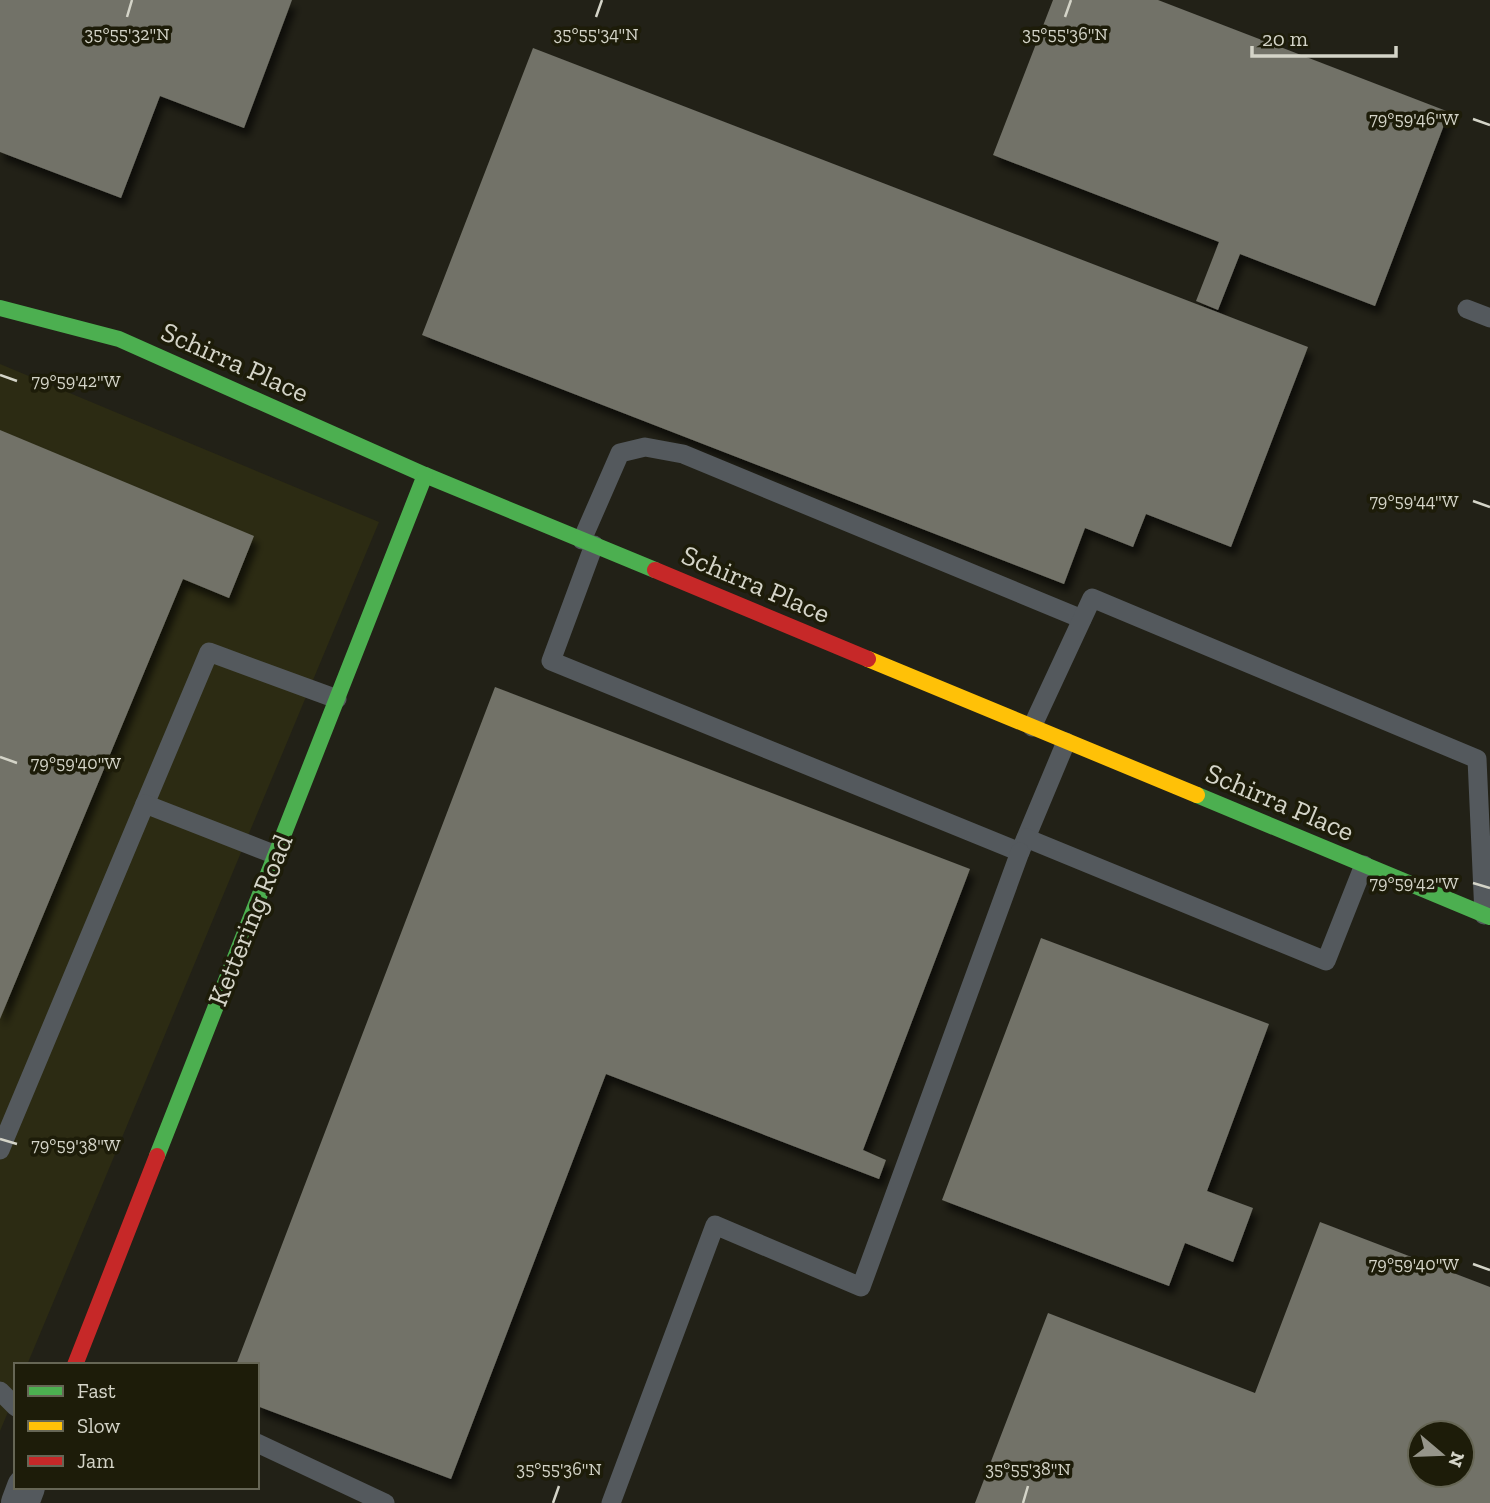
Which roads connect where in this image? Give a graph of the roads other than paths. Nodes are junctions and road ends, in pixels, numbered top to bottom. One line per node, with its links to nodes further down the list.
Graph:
1 (0, 308): 4 (street, Schirra Place)
2 (1466, 309): 3 (lane)
3 (1490, 318)
4 (425, 475): 5 (street, Schirra Place); 7 (street, Kettering Road)
5 (588, 543): 6 (lane); 8 (street, Schirra Place); 11 (lane)
6 (1082, 619): 8 (lane); 14 (lane)
7 (337, 699): 10 (lane); 12 (street, Kettering Road)
8 (1032, 727): 9 (street, Schirra Place)
9 (1066, 742): 11 (lane); 13 (street, Schirra Place)
10 (145, 804): 12 (lane); 15 (lane)
11 (1023, 845): 13 (lane); 21 (lane)
12 (276, 855): 16 (street, Kettering Road)
13 (1364, 865): 14 (street, Schirra Place)
14 (1487, 916)
15 (0, 1150)
16 (76, 1363)
17 (0, 1391): 18 (lane)
18 (14, 1405)
19 (259, 1444): 20 (lane)
20 (385, 1503)
21 (611, 1503)

